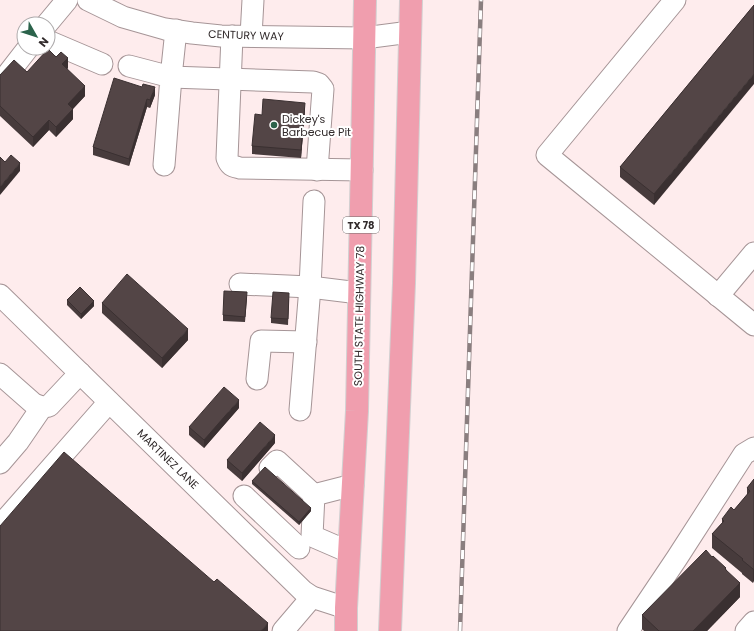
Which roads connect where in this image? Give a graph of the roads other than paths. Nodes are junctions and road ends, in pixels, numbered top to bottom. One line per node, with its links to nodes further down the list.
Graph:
1 (67, 0): 7 (street)
2 (88, 0): 8 (street, CENTURY WAY)
3 (253, 0): 10 (street)
4 (365, 0): 11 (main road, SOUTH STATE HIGHWAY 78 / TX 78)
5 (411, 0): 9 (main road)
6 (675, 0): 28 (street)
7 (54, 16)
8 (176, 30): 10 (street, CENTURY WAY); 16 (street)
9 (410, 32): 11 (street, CENTURY WAY); 53 (main road)
10 (242, 36): 11 (street, CENTURY WAY); 17 (street)
11 (364, 38): 21 (main road, SOUTH STATE HIGHWAY 78 / TX 78)
12 (56, 44): 14 (street)
13 (22, 56): 18 (street)
14 (102, 64)
15 (129, 66): 16 (street)
16 (171, 78): 17 (street); 19 (street)
17 (230, 79): 20 (street); 20 (street)
18 (0, 84)
19 (164, 165)
20 (317, 170): 21 (street)
21 (362, 170): 26 (main road, SOUTH STATE HIGHWAY 78 / TX 78)
22 (314, 201): 25 (street)
23 (754, 253): 28 (street)
24 (240, 284): 25 (street)
25 (310, 287): 26 (street); 30 (street)
26 (360, 294): 40 (main road, SOUTH STATE HIGHWAY 78 / TX 78)
27 (0, 295): 31 (street, MARTINEZ LANE)
28 (718, 296): 29 (street)
29 (754, 325)
30 (306, 342): 33 (street); 36 (street)
31 (80, 373): 34 (street, MARTINEZ LANE); 35 (street)
32 (0, 374): 35 (street)
33 (257, 379)
34 (109, 402): 43 (street, MARTINEZ LANE); 44 (street)
35 (42, 407): 38 (street)
36 (300, 410)
37 (754, 448): 54 (street)
38 (0, 463)
39 (257, 483): 41 (street); 41 (street); 43 (street)
40 (353, 485): 42 (street); 46 (main road, SOUTH STATE HIGHWAY 78 / TX 78)
41 (281, 495): 42 (street); 42 (street)
42 (303, 511): 45 (street); 45 (street)
43 (225, 515): 47 (street, MARTINEZ LANE)
44 (0, 526)
45 (306, 542): 46 (street); 47 (street)
46 (349, 552): 49 (main road, SOUTH STATE HIGHWAY 78 / TX 78)
47 (279, 567): 48 (street, MARTINEZ LANE)
48 (312, 597): 49 (street, MARTINEZ LANE); 51 (street)
49 (346, 608): 52 (main road, SOUTH STATE HIGHWAY 78 / TX 78)
50 (754, 622): 55 (street)
51 (283, 631)
52 (346, 631)
53 (390, 631)
54 (628, 631)
55 (746, 631)

